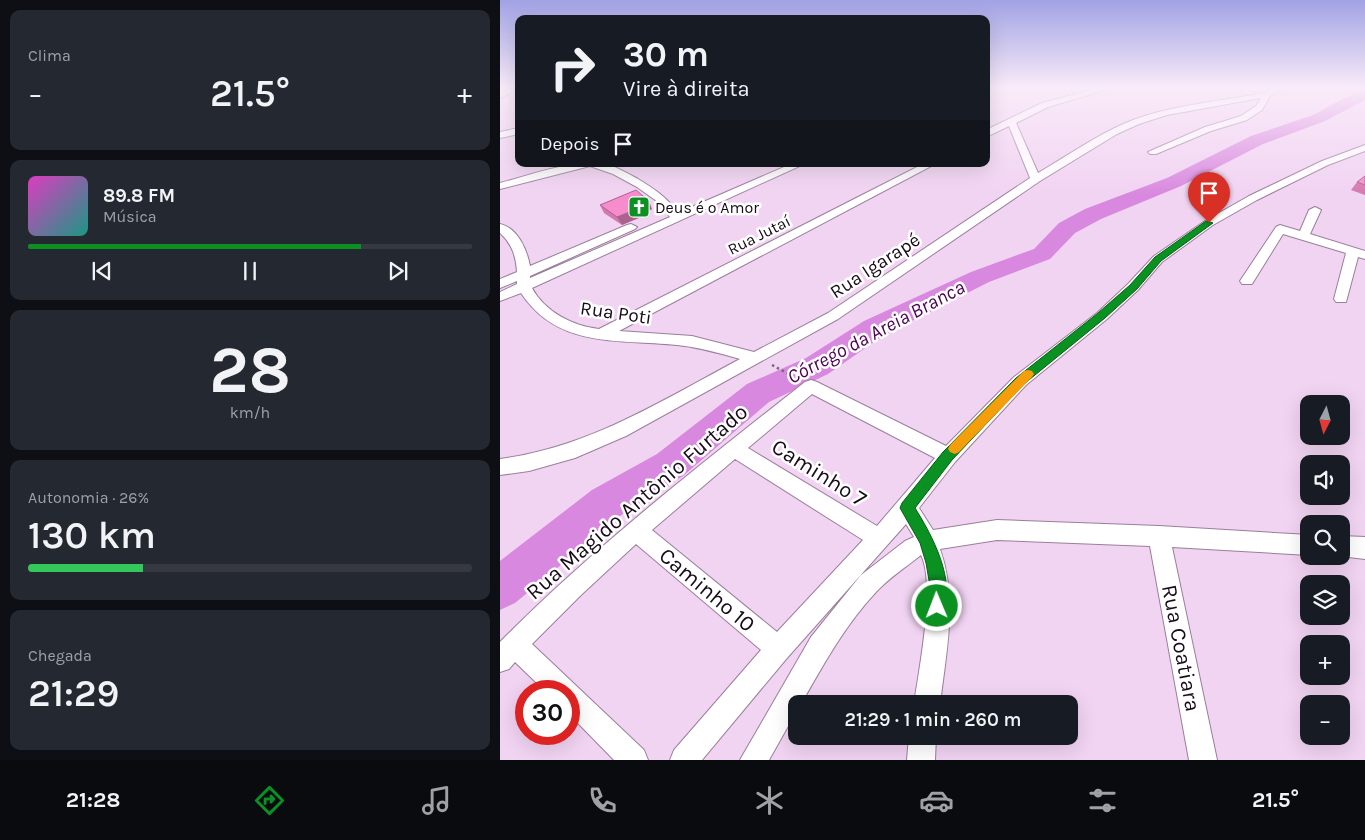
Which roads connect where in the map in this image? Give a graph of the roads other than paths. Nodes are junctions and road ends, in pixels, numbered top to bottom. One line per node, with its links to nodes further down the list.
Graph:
1 (1006, 123): 6 (street)
2 (1012, 123): 15 (street)
3 (1133, 123): 15 (street, Rua Igarapé)
4 (1226, 123): 9 (street, Rua Igarapé)
5 (515, 132): 7 (street)
6 (990, 132)
7 (500, 135)
8 (1365, 148): 30 (street)
9 (1153, 152)
10 (575, 167): 16 (street)
11 (602, 167): 18 (street)
12 (772, 167): 18 (street)
13 (791, 167): 18 (street)
14 (924, 167): 27 (street, Rua Jutaí)
15 (1036, 179): 28 (street, Rua Igarapé)
16 (500, 186)
17 (1315, 210): 20 (street)
18 (674, 214): 22 (street)
19 (500, 227): 22 (street, Rua Poti)
20 (1303, 236): 21 (street); 23 (street)
21 (1359, 253): 26 (street)
22 (524, 280): 24 (street); 25 (street); 27 (street, Rua Poti)
23 (1246, 281)
24 (500, 284)
25 (500, 297)
26 (1341, 298)
27 (602, 334): 28 (street, Rua Poti)
28 (755, 358): 31 (street, Rua Igarapé)
29 (734, 449): 30 (street, Rua Magido Antônio Furtado); 33 (street, Rua Magido Antônio Furtado); 35 (street, Caminho 7)
30 (948, 456): 32 (street)
31 (500, 467)
32 (907, 508): 35 (street); 36 (street)
33 (636, 530): 40 (street, Caminho 10); 41 (street, Rua Magido Antônio Furtado)
34 (1159, 536): 36 (street); 37 (street); 50 (street, Rua Coatiara)
35 (880, 539): 40 (street)
36 (927, 541): 43 (street); 48 (street)
37 (1300, 544)
38 (1350, 547): 39 (street)
39 (1365, 548)
40 (778, 649): 47 (street)
41 (507, 652): 42 (street)
42 (548, 680)
43 (928, 695)
44 (580, 707): 46 (street)
45 (923, 745): 49 (street)
46 (634, 760)
47 (684, 760)
48 (754, 760)
49 (921, 760)
50 (1203, 760)

